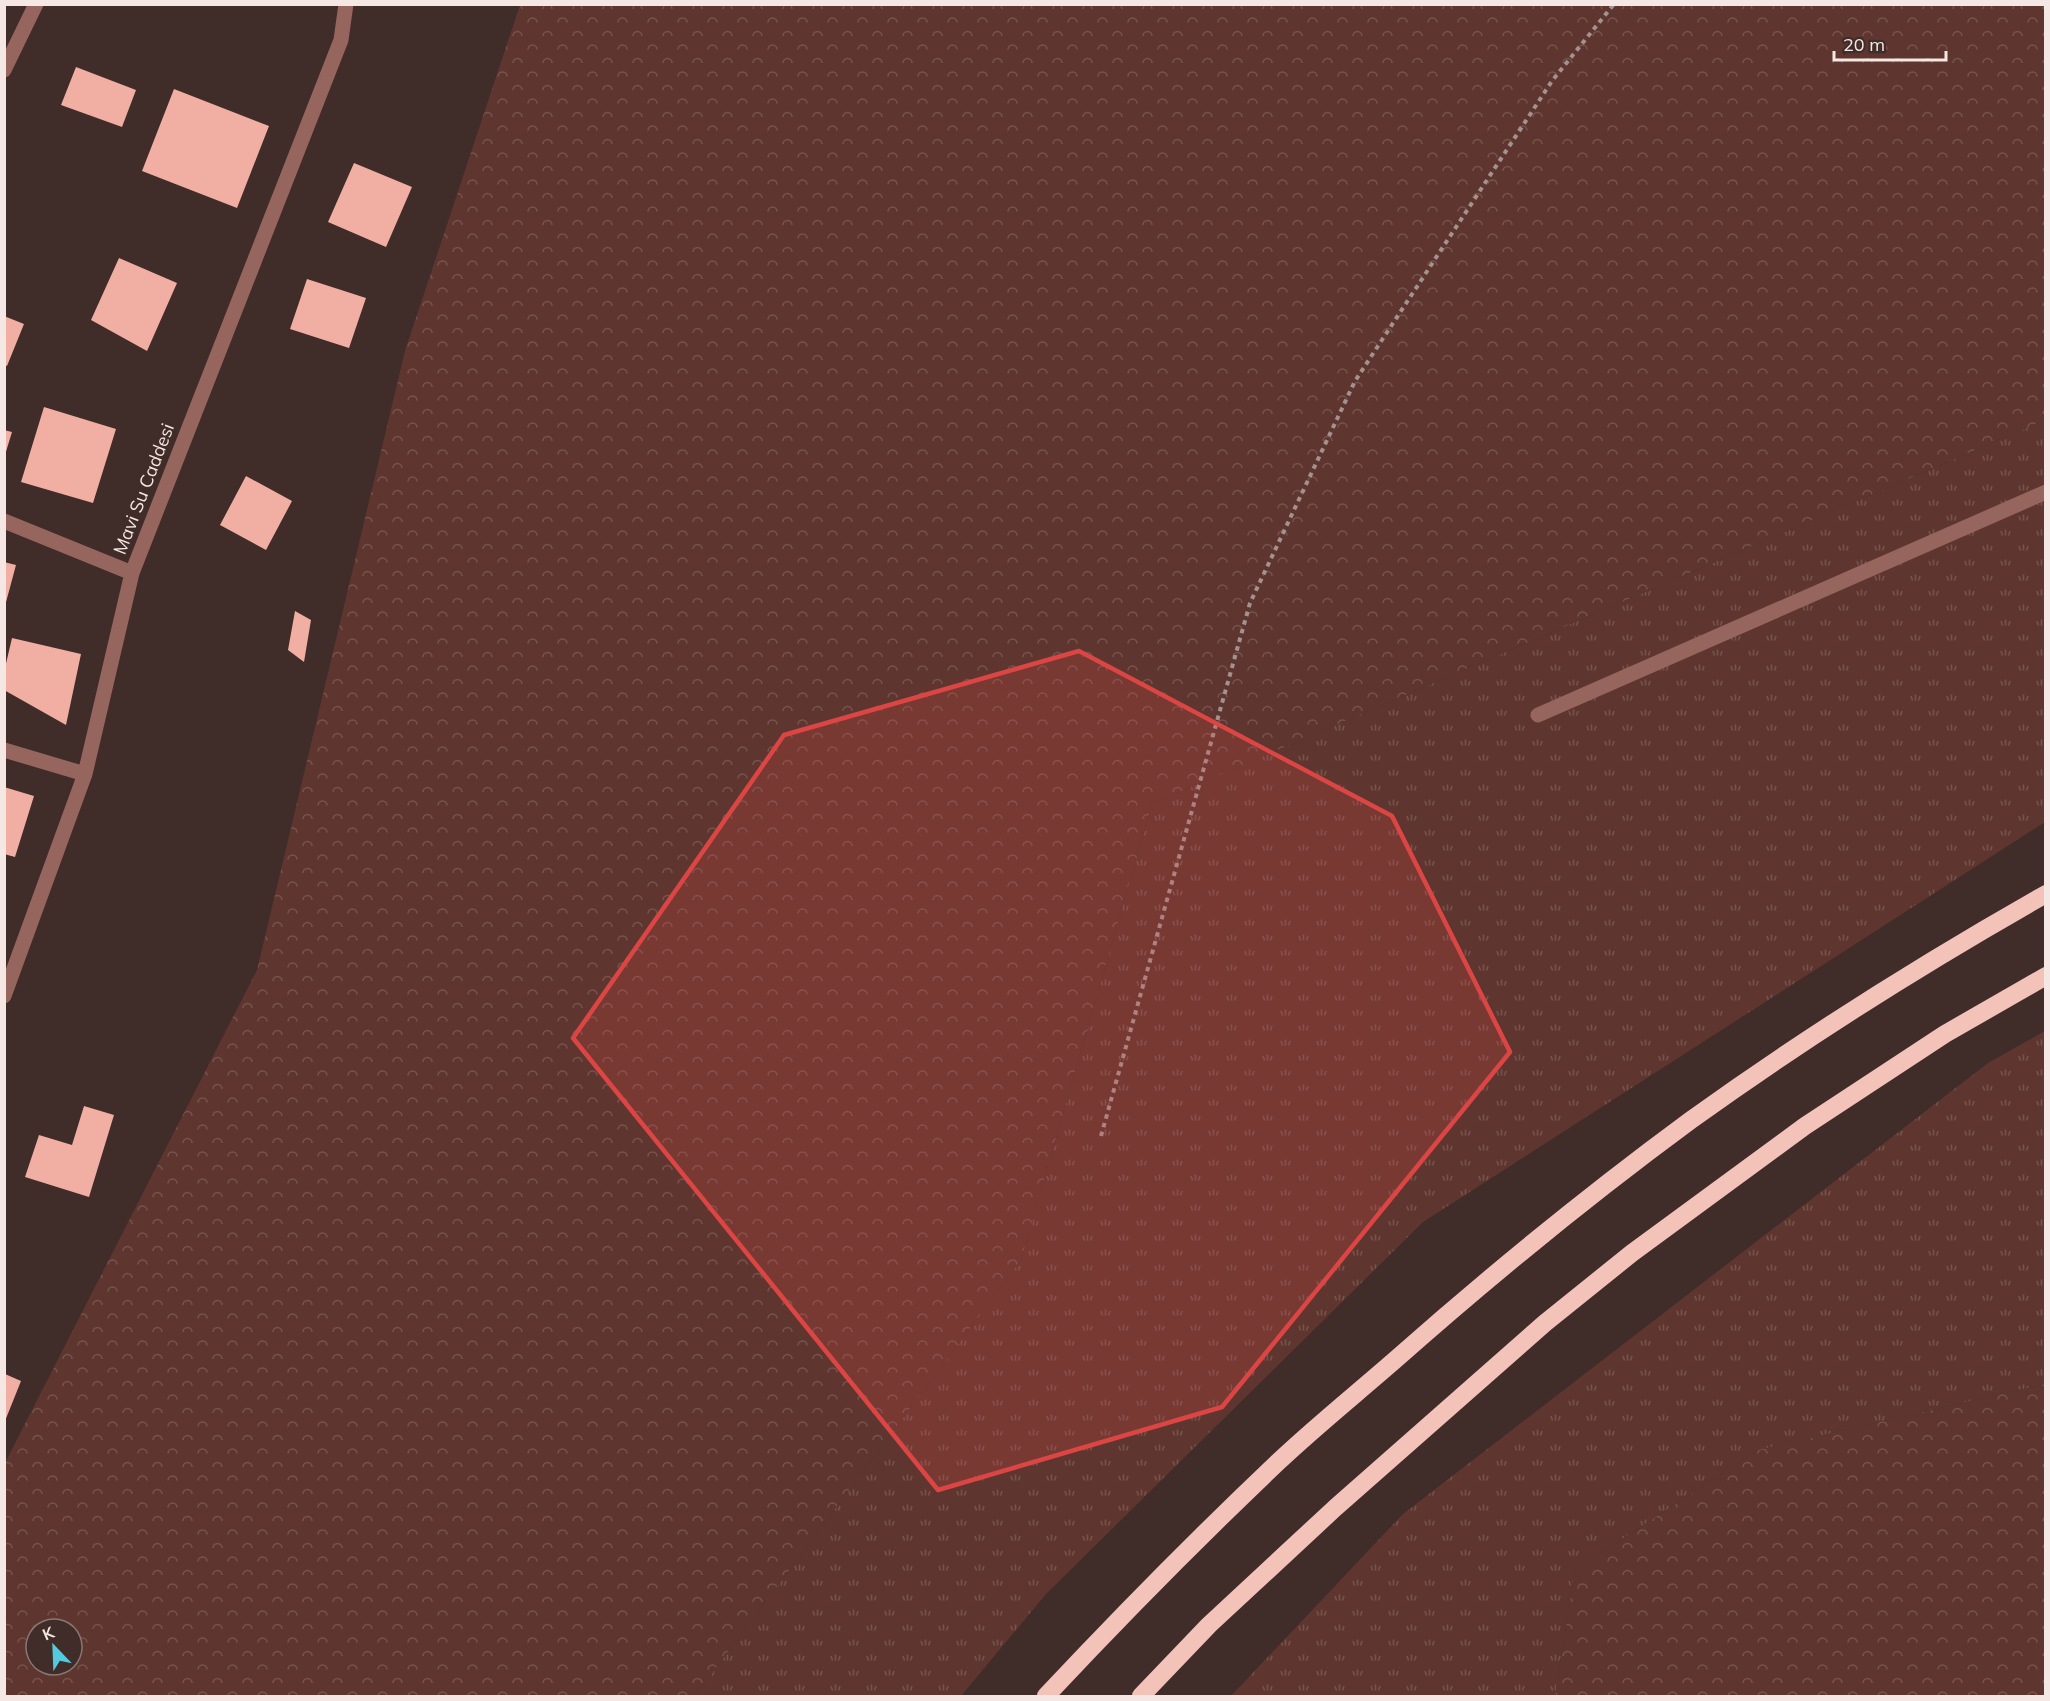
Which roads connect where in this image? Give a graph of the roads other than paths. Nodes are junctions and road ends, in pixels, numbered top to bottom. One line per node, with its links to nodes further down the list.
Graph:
1 (36, 4): 3 (street)
2 (346, 4): 6 (street, Mavi Su Caddesi)
3 (4, 70)
4 (2046, 492): 7 (street)
5 (4, 521): 6 (street)
6 (132, 573): 9 (street, Mavi Su Caddesi)
7 (1538, 715)
8 (4, 750): 9 (street)
9 (85, 774): 12 (street, Mavi Su Caddesi)
10 (2046, 894): 13 (highway)
11 (2046, 976): 14 (highway)
12 (4, 996)
13 (1046, 1696)
14 (1141, 1696)

